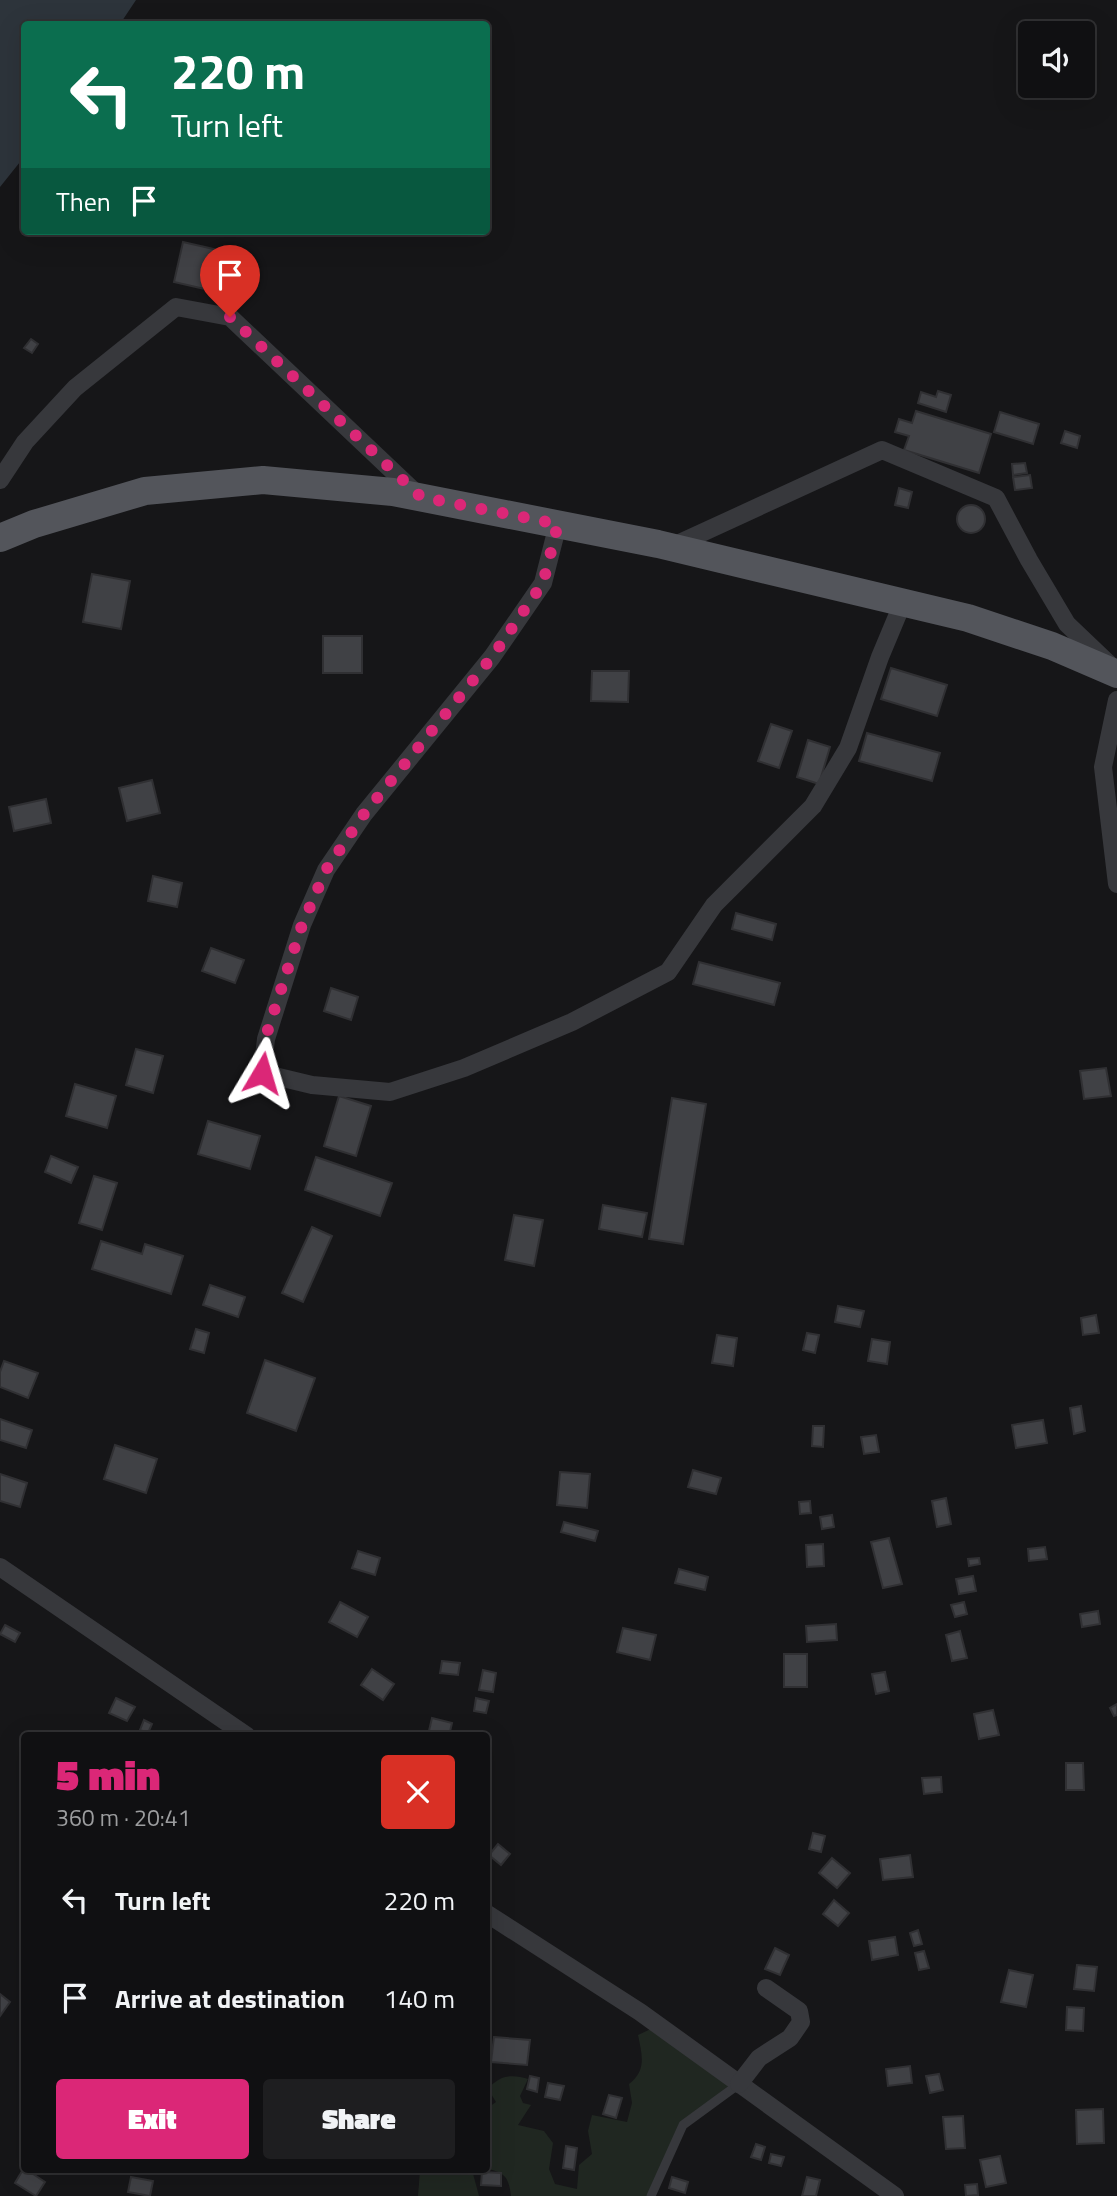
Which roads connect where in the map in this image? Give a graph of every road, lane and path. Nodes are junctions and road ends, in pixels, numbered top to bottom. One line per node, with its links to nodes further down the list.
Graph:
1 (0, 480): 2 (street)
2 (421, 497): 3 (main road); 4 (main road)
3 (558, 524): 5 (main road); 6 (street)
4 (0, 538)
5 (671, 547): 6 (main road); 7 (street)
6 (903, 602): 7 (main road)
7 (1117, 673)
8 (1117, 700): 9 (street)
9 (1117, 884)
10 (0, 1567): 11 (street)
11 (241, 1732)
12 (490, 1916): 14 (street)
13 (766, 1988): 14 (street)
14 (739, 2084): 15 (lane); 16 (street)
15 (652, 2196)
16 (895, 2196)

